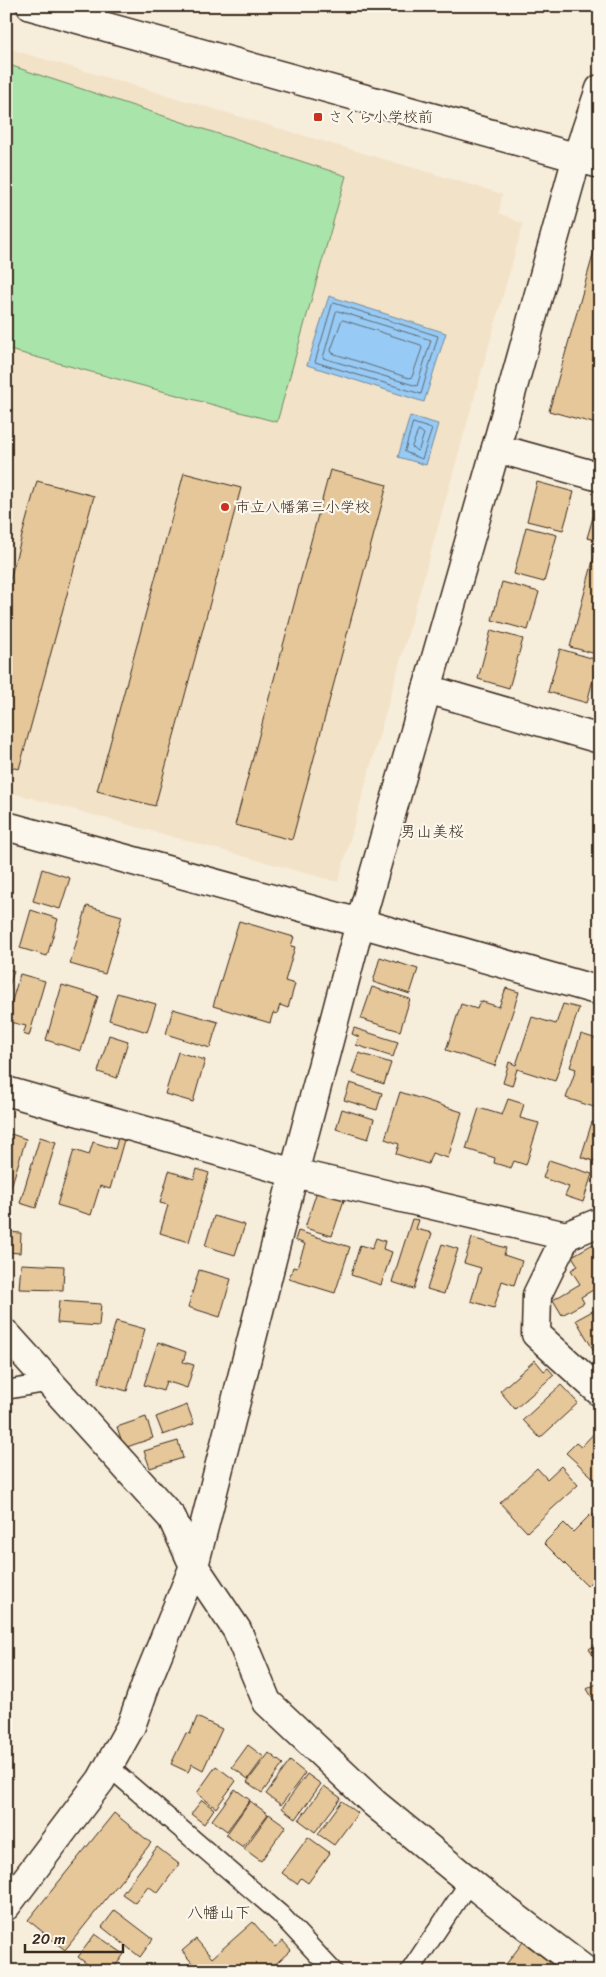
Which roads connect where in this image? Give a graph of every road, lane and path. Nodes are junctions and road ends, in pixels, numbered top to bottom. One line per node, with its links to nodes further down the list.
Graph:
1 (31, 6): 3 (street)
2 (600, 89): 3 (street)
3 (588, 160): 4 (street)
4 (496, 448): 5 (street); 6 (street)
5 (600, 477)
6 (427, 689): 7 (street); 9 (street)
7 (600, 739)
8 (6, 826): 9 (street)
9 (360, 923): 10 (street); 12 (street)
10 (600, 991)
11 (6, 1091): 12 (street)
12 (294, 1173): 14 (street); 19 (street)
13 (600, 1222): 14 (street)
14 (566, 1236): 18 (street)
15 (6, 1334): 16 (street)
16 (51, 1382): 17 (lane); 19 (street)
17 (6, 1390)
18 (600, 1392)
19 (194, 1566): 20 (street); 21 (street)
20 (109, 1767): 22 (street); 23 (lane)
21 (470, 1881): 24 (lane); 25 (street)
22 (6, 1906)
23 (333, 1971)
24 (410, 1971)
25 (586, 1971)

